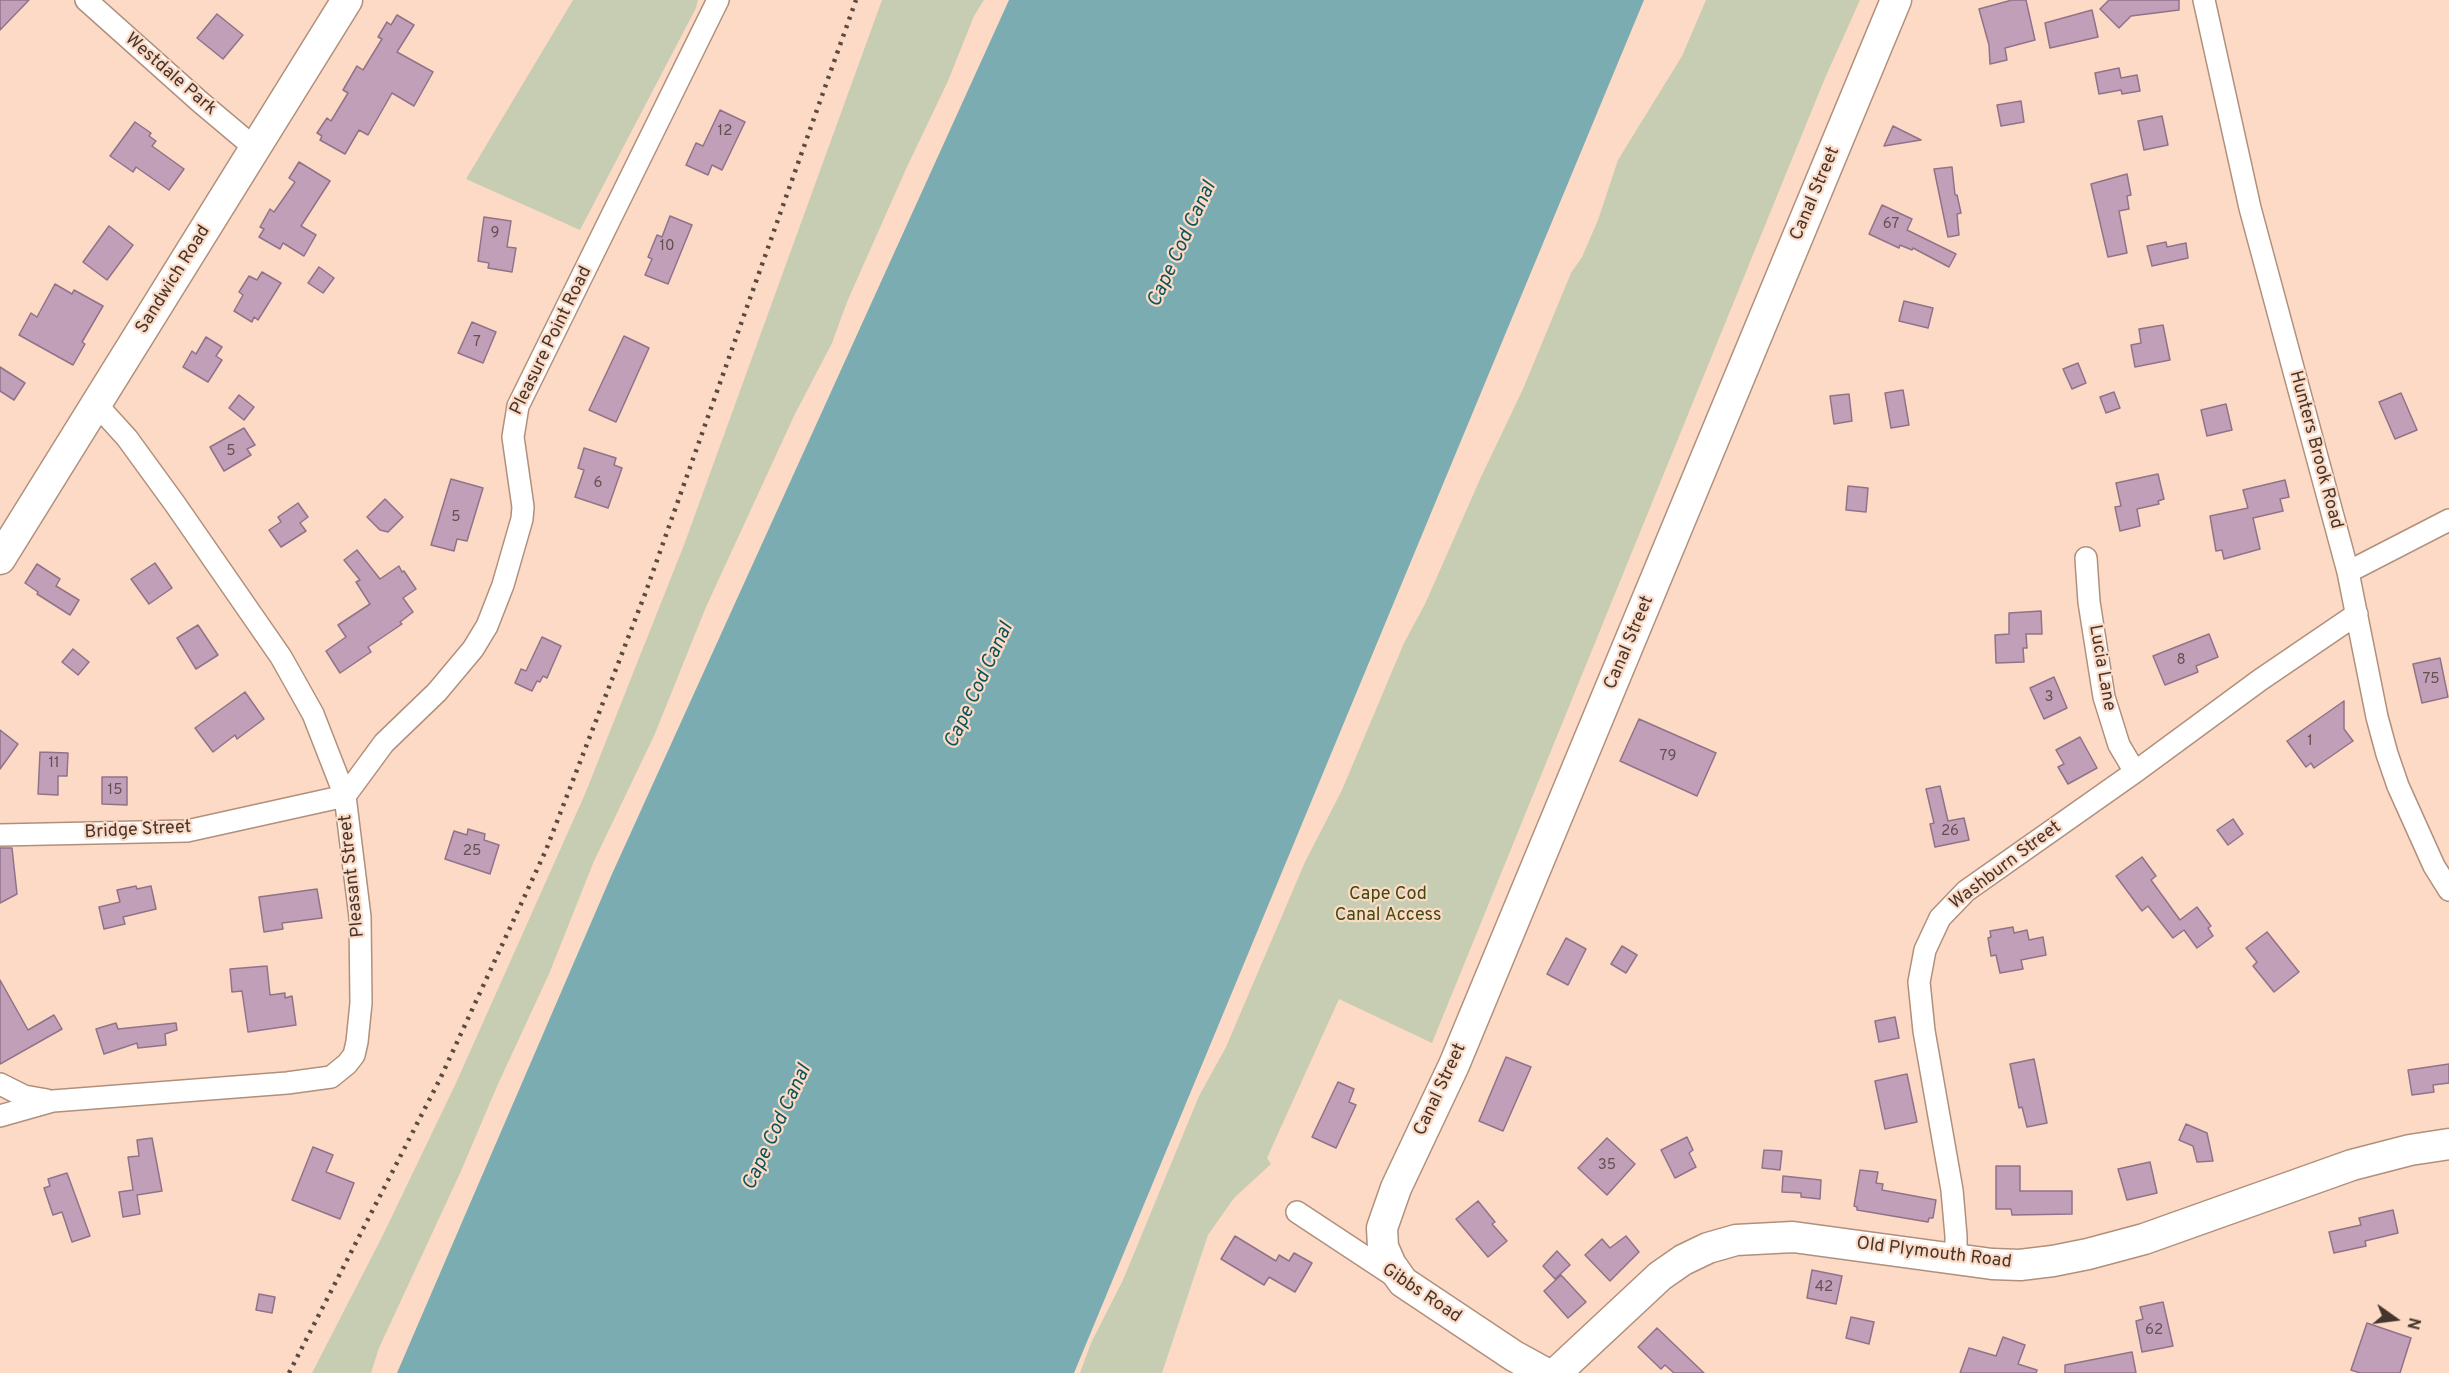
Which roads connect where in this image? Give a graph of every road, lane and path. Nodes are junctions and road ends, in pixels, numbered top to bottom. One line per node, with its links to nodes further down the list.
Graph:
1 (86, 0): 6 (street, Westdale Park)
2 (347, 0): 6 (street, Sandwich Road)
3 (718, 0): 14 (street, Pleasure Point Road)
4 (1896, 0): 23 (street, Canal Street)
5 (2204, 0): 11 (street, Hunters Brook Road)
6 (256, 149): 7 (street, Sandwich Road)
7 (97, 405): 10 (street, Sandwich Road); 14 (street, Pleasant Street)
8 (2449, 520): 11 (street)
9 (2086, 558): 13 (street, Lucia Lane)
10 (0, 559)
11 (2348, 572): 12 (street, Hunters Brook Road)
12 (2357, 614): 13 (street, Washburn Street); 16 (street, Hunters Brook Road)
13 (2135, 772): 22 (street, Washburn Street)
14 (345, 796): 15 (street, Bridge Street); 18 (street, Pleasant Street)
15 (0, 835)
16 (2449, 890)
17 (0, 1084): 18 (street)
18 (53, 1101): 19 (street, Pleasant Street)
19 (0, 1116)
20 (2449, 1144): 22 (street, Old Plymouth Road)
21 (1298, 1212): 23 (street, Gibbs Road)
22 (1956, 1259): 25 (street, Old Plymouth Road)
23 (1403, 1282): 24 (street, Gibbs Road)
24 (1545, 1373)
25 (1556, 1373)

